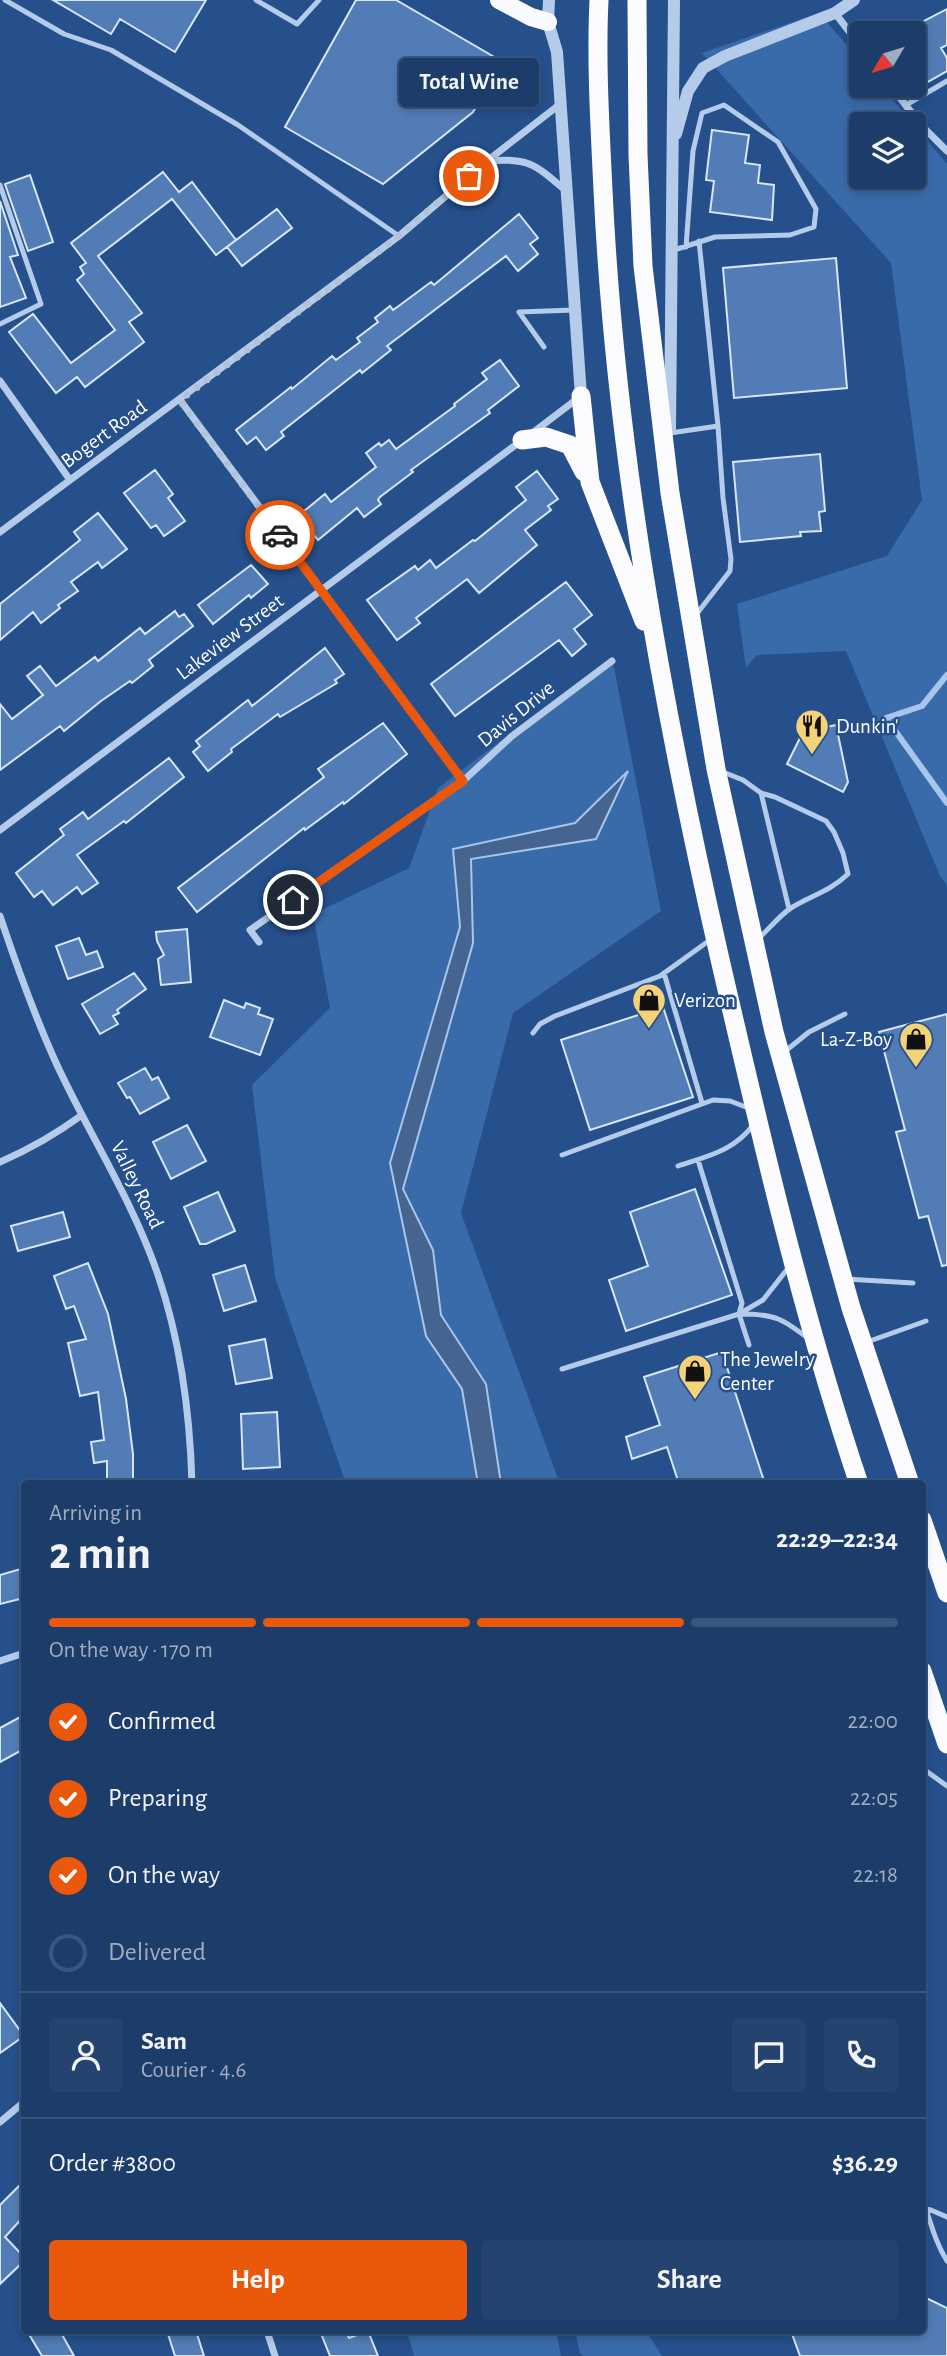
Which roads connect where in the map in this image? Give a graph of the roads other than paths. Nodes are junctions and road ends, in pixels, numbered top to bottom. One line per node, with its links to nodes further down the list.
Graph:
1 (5, 0): 22 (lane)
2 (256, 0): 3 (lane)
3 (319, 0)
4 (499, 0): 11 (main road)
5 (550, 0): 11 (street)
6 (598, 0): 41 (highway)
7 (637, 0): 37 (highway)
8 (674, 0): 18 (street)
9 (854, 0): 10 (street)
10 (835, 13): 12 (street); 18 (street)
11 (548, 22): 15 (street)
12 (849, 31)
13 (947, 80): 16 (lane)
14 (900, 98): 16 (street)
15 (559, 105): 19 (street, Bogert Road); 21 (street)
16 (906, 105): 17 (street)
17 (947, 150)
18 (671, 151): 25 (street)
19 (487, 161): 21 (street); 22 (street, Bogert Road)
20 (0, 185): 27 (lane)
21 (565, 190): 26 (street)
22 (399, 236): 31 (street, Bogert Road)
23 (699, 241): 24 (lane); 24 (lane); 32 (lane)
24 (686, 247): 25 (lane)
25 (671, 251): 33 (street)
26 (574, 310): 28 (lane); 30 (street)
27 (0, 324)
28 (544, 347)
29 (0, 381): 35 (street)
30 (581, 396): 34 (street, Lakeview Street); 36 (highway)
31 (180, 400): 35 (street, Bogert Road); 39 (street)
32 (718, 426): 33 (lane); 40 (lane)
33 (670, 433): 37 (highway)
34 (523, 440): 36 (highway); 39 (street, Lakeview Street)
35 (70, 480): 38 (street, Bogert Road)
36 (590, 482): 41 (highway)
37 (670, 493): 40 (highway)
38 (0, 532)
39 (321, 590): 44 (street); 46 (street, Lakeview Street)
40 (691, 622): 43 (highway)
41 (657, 655): 49 (highway)
42 (612, 661): 44 (street, Davis Drive)
43 (716, 769): 45 (lane); 51 (highway)
44 (463, 781): 50 (street, Davis Drive)
45 (761, 793): 47 (lane); 47 (lane)
46 (0, 830)
47 (789, 909): 51 (lane)
48 (0, 916): 58 (street, Valley Road)
49 (715, 936): 52 (lane); 57 (highway)
50 (259, 943)
51 (754, 943): 55 (highway)
52 (664, 973): 54 (lane); 56 (lane)
53 (845, 1014): 55 (lane)
54 (533, 1033)
55 (780, 1055): 64 (highway)
56 (702, 1103): 57 (lane); 59 (lane)
57 (757, 1114): 60 (lane); 63 (highway)
58 (82, 1115): 61 (street); 72 (street, Valley Road)
59 (562, 1155)
60 (698, 1160): 62 (lane); 66 (lane)
61 (0, 1162)
62 (678, 1166)
63 (793, 1262): 66 (lane); 70 (highway)
64 (843, 1279): 65 (lane); 68 (highway)
65 (913, 1283)
66 (738, 1314): 69 (lane); 70 (lane); 71 (lane)
67 (926, 1321): 68 (lane)
68 (864, 1343): 74 (highway)
69 (749, 1345)
70 (816, 1345): 73 (highway)
71 (562, 1369)
72 (192, 1480)
73 (858, 1480)
74 (909, 1480)
75 (926, 1532): 76 (highway)
76 (947, 1593)
77 (21, 1654): 78 (street)
78 (0, 1661)
79 (926, 1683): 80 (highway)
80 (933, 1703): 81 (lane); 82 (highway)
81 (926, 1718)
82 (947, 1744)
83 (926, 1771): 84 (lane)
84 (947, 1786)
85 (21, 2104): 86 (street)
86 (0, 2122)
87 (926, 2208): 88 (lane); 89 (lane)
88 (947, 2217)
89 (947, 2261)
90 (268, 2334): 91 (street)
91 (275, 2356)

